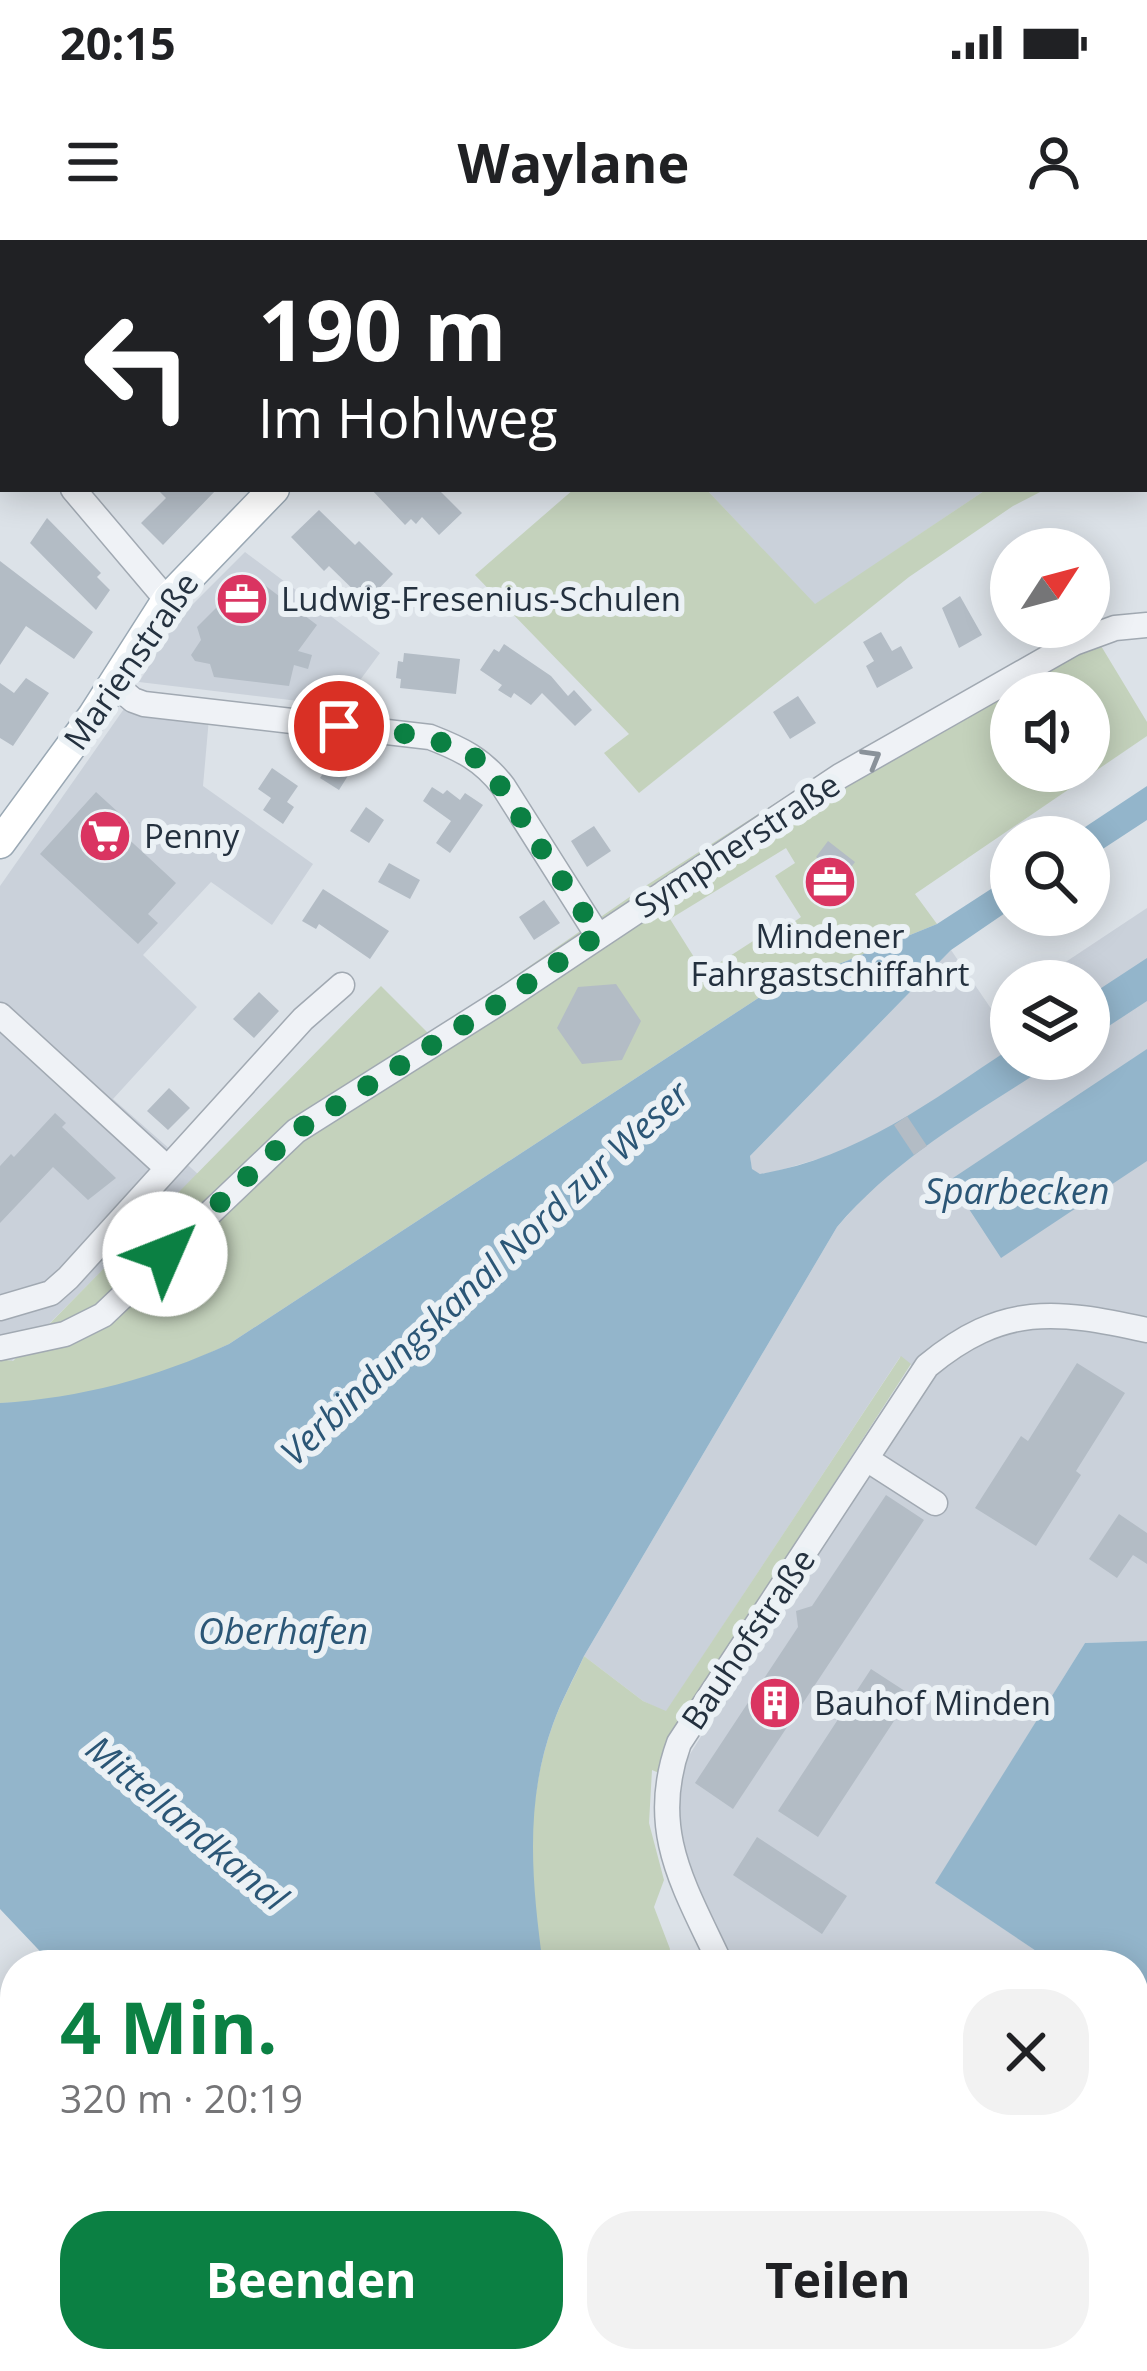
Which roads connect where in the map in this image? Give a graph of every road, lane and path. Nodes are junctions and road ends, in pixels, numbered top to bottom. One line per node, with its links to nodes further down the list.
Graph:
1 (77, 492): 3 (street)
2 (271, 492): 3 (main road, Marienstraße)
3 (167, 600): 5 (main road, Marienstraße)
4 (1147, 625): 7 (street, Sympherstraße, one-way to 4)
5 (114, 684): 6 (main road, Marienstraße); 7 (street)
6 (0, 843)
7 (598, 935): 13 (street, Sympherstraße)
8 (342, 985): 10 (street)
9 (0, 1015): 10 (street)
10 (166, 1167): 11 (street)
11 (0, 1308)
12 (1147, 1330): 14 (street, Bauhofstraße)
13 (0, 1348)
14 (868, 1460): 15 (street); 16 (street, Bauhofstraße)
15 (935, 1503)
16 (714, 1950)

